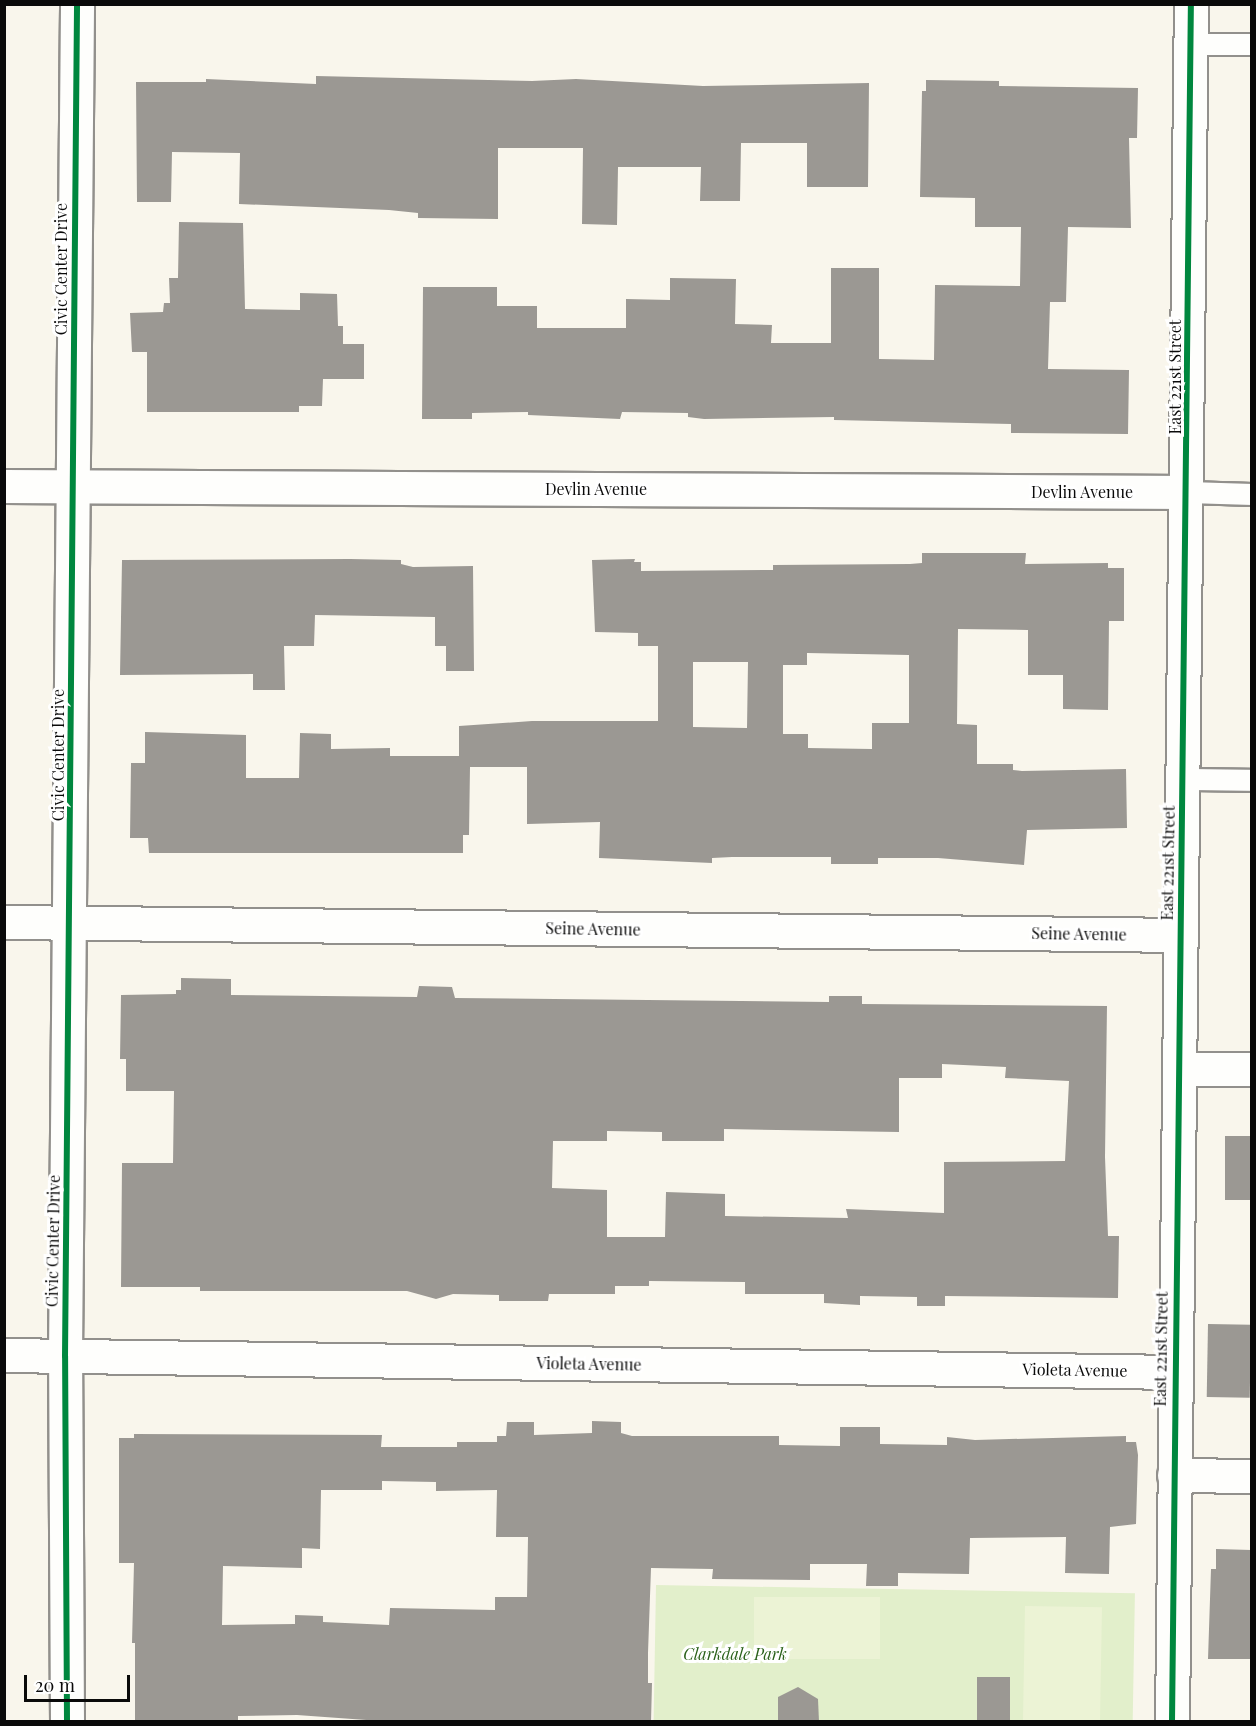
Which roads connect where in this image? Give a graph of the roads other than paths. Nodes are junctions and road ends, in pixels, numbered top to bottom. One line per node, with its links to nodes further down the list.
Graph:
1 (77, 4): 6 (street, Civic Center Drive)
2 (1191, 4): 3 (street, East 221st Street)
3 (1191, 44): 4 (lane); 7 (street, East 221st Street)
4 (1251, 44)
5 (4, 486): 6 (street, Devlin Avenue)
6 (73, 486): 7 (street, Devlin Avenue); 12 (street, Civic Center Drive)
7 (1188, 492): 8 (lane); 9 (street, East 221st Street)
8 (1251, 494)
9 (1183, 778): 10 (lane); 13 (street, East 221st Street)
10 (1251, 780)
11 (4, 922): 12 (street, Seine Avenue)
12 (71, 923): 13 (street, Seine Avenue); 17 (street, Civic Center Drive)
13 (1181, 935): 14 (street, East 221st Street)
14 (1179, 1069): 15 (street); 18 (street, East 221st Street)
15 (1251, 1069)
16 (4, 1355): 17 (street, Violeta Avenue)
17 (65, 1356): 18 (street, Violeta Avenue); 21 (street, Civic Center Drive)
18 (1174, 1372): 19 (street, East 221st Street)
19 (1174, 1475): 20 (street); 22 (street, East 221st Street)
20 (1251, 1476)
21 (67, 1722)
22 (1172, 1722)

